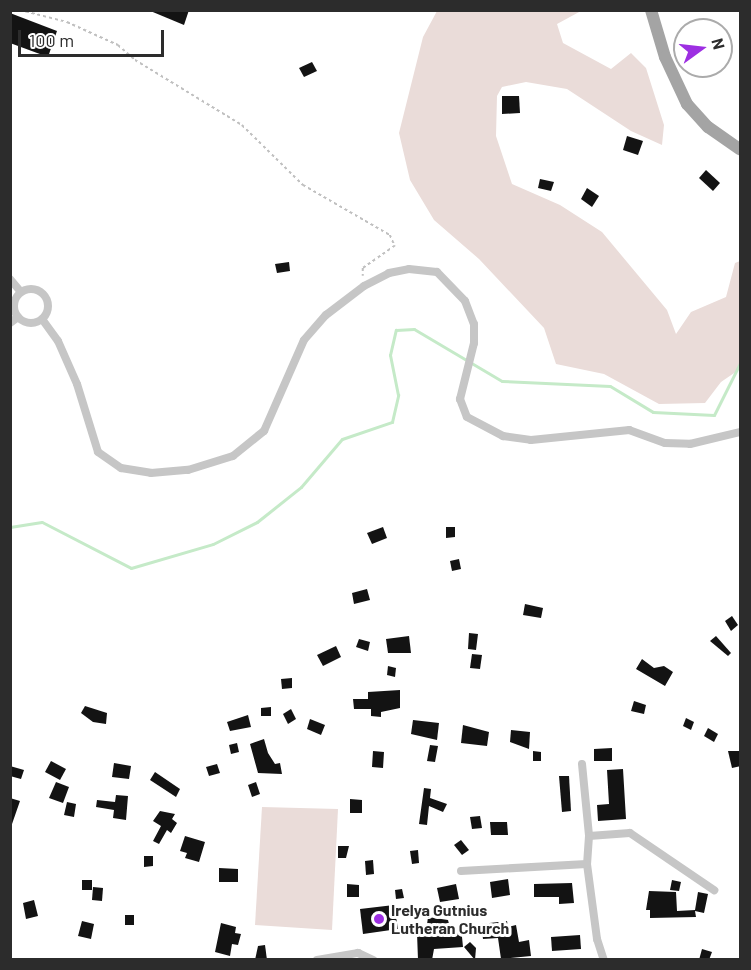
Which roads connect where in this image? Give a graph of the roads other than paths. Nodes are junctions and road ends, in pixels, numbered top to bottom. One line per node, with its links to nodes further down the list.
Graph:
1 (651, 10): 2 (main road)
2 (741, 149)
3 (10, 279): 4 (street)
4 (21, 292): 5 (street); 6 (street)
5 (18, 317): 6 (street); 7 (street)
6 (42, 319): 8 (street)
7 (10, 323)
8 (741, 432)
9 (582, 764): 10 (street)
10 (589, 836): 11 (street); 13 (street)
11 (587, 864): 12 (street); 16 (street)
12 (461, 871)
13 (714, 890)
14 (316, 960): 15 (street)
15 (373, 960)
16 (604, 960)

